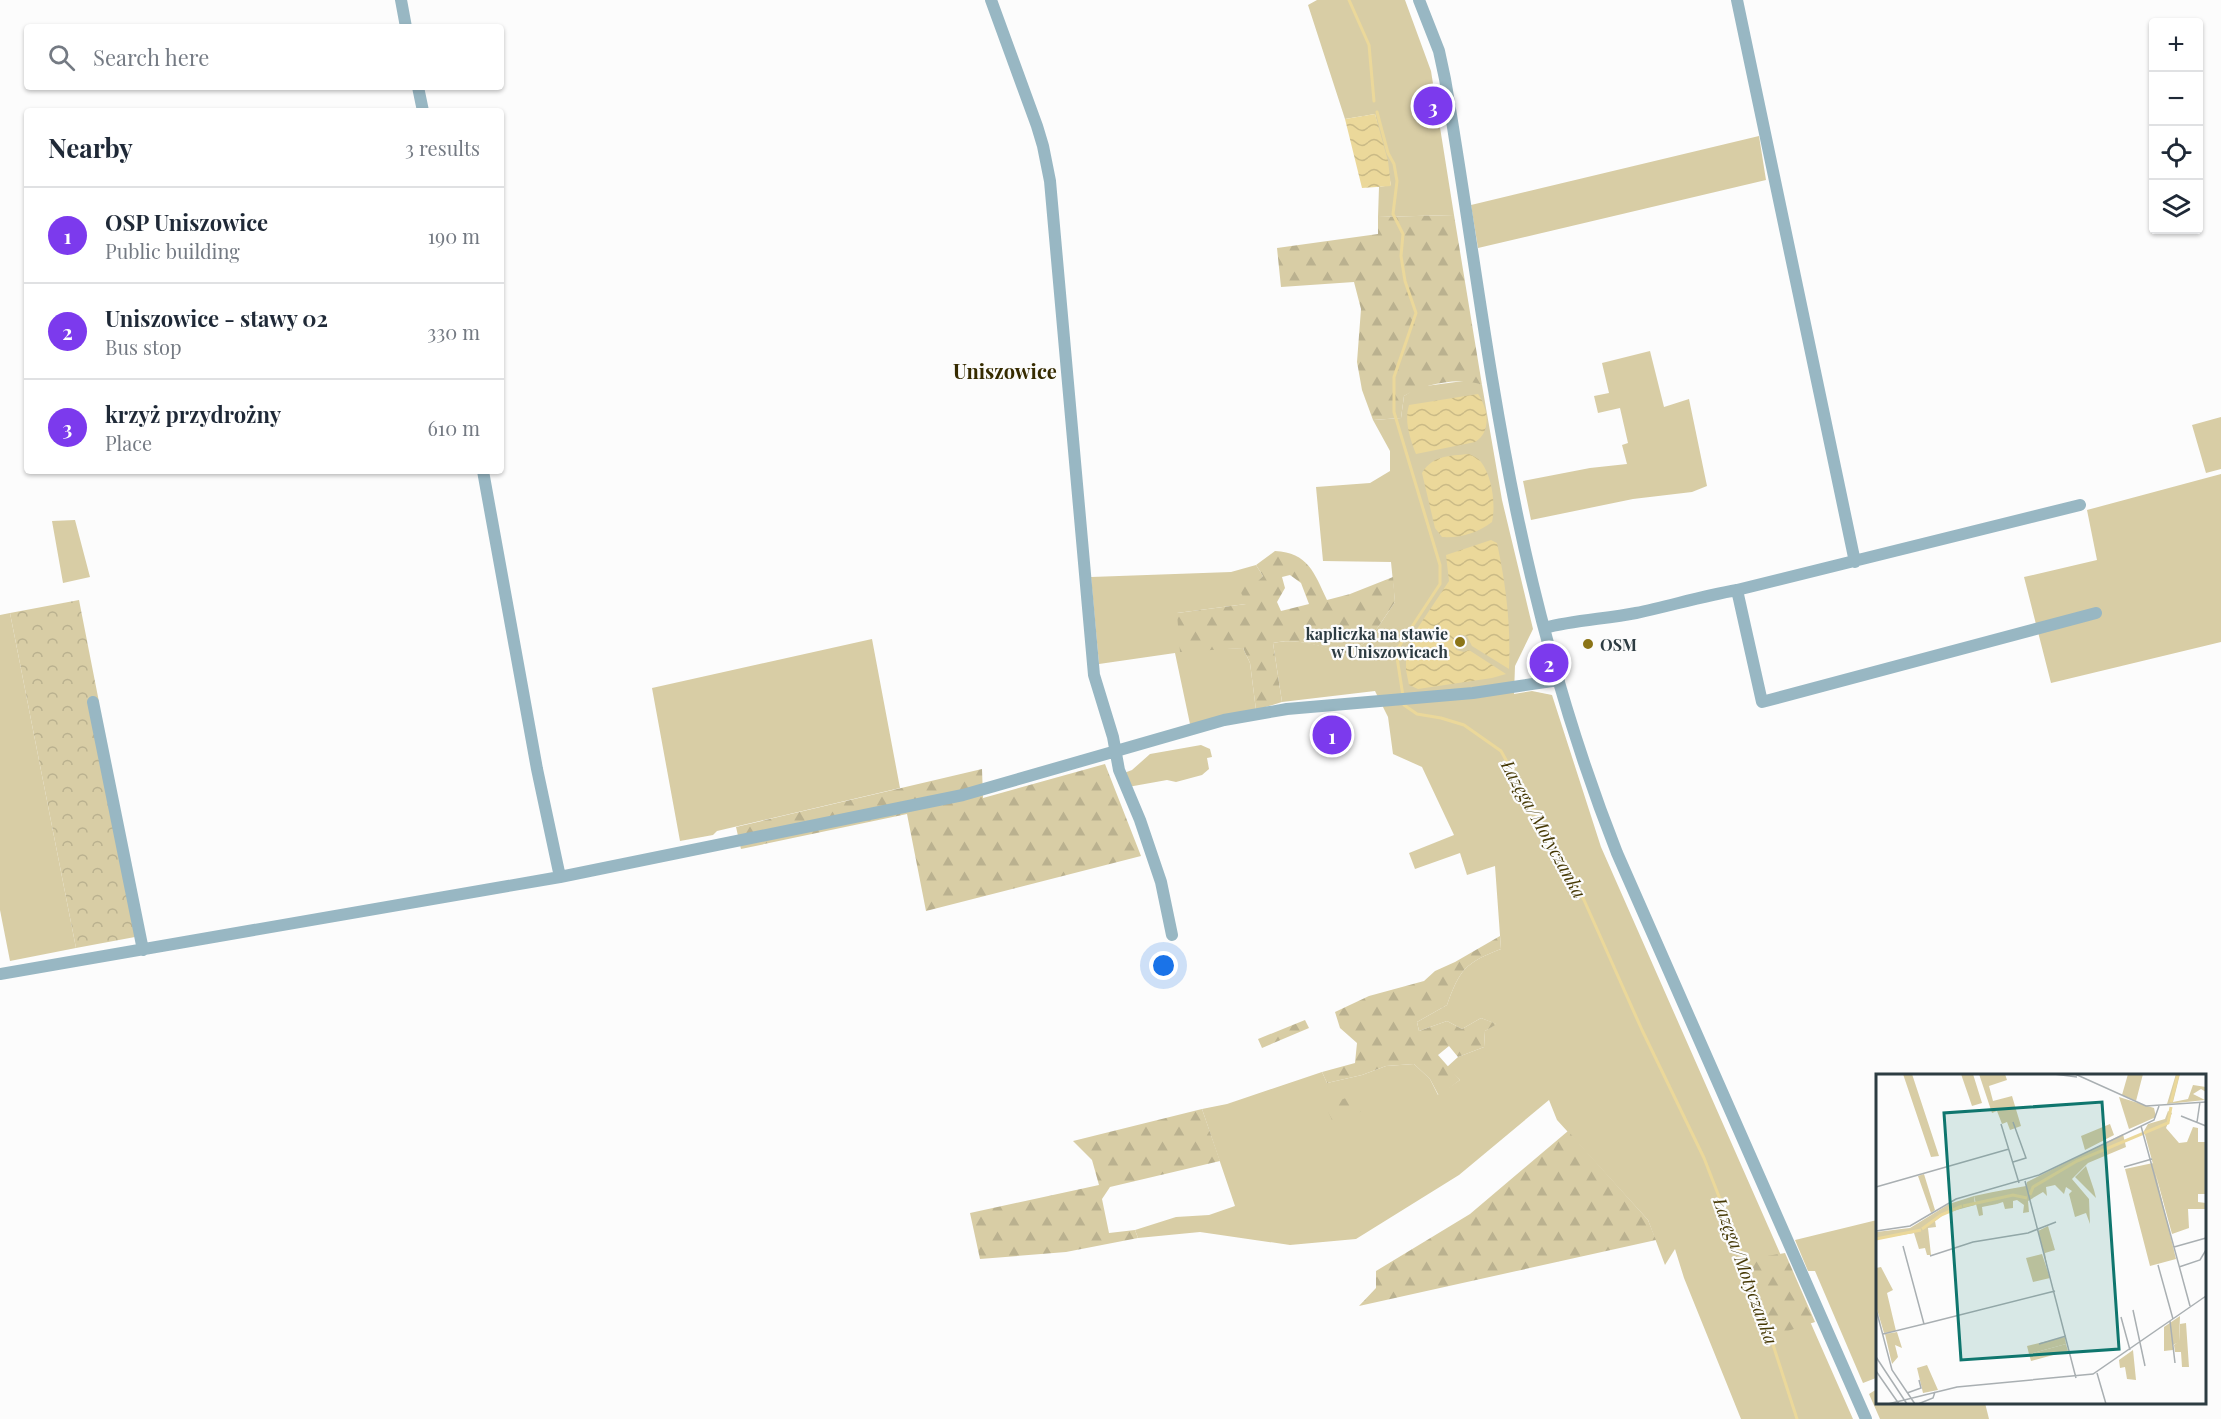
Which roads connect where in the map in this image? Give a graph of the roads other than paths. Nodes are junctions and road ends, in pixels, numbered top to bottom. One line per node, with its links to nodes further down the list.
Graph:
1 (400, 0): 5 (street)
2 (991, 0): 16 (street)
3 (1419, 0): 13 (street)
4 (1737, 0): 10 (street)
5 (405, 24)
6 (419, 90): 7 (street)
7 (422, 108)
8 (484, 474): 17 (street)
9 (2080, 505): 10 (street)
10 (1855, 562): 11 (street)
11 (1737, 590): 12 (street); 13 (street)
12 (2096, 613)
13 (1544, 628): 14 (street)
14 (1559, 680): 16 (street); 21 (street)
15 (93, 702): 19 (street)
16 (1116, 752): 17 (street); 18 (street)
17 (560, 877): 19 (street)
18 (1172, 935)
19 (143, 950): 20 (street)
20 (0, 974)
21 (1866, 1419)

